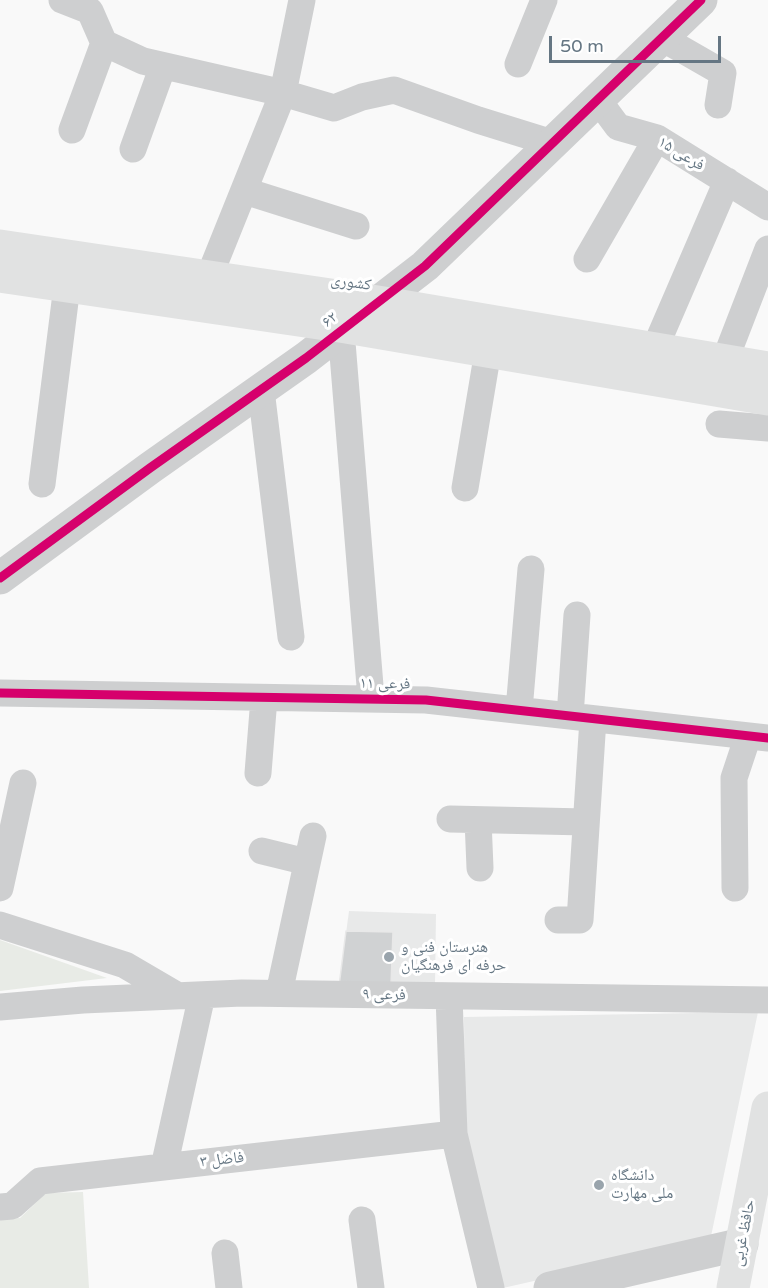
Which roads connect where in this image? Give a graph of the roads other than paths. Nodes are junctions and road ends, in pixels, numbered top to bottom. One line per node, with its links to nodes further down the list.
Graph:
1 (62, 0): 6 (street)
2 (302, 0): 9 (street)
3 (544, 0): 7 (street)
4 (689, 4): 5 (street, ۶۲)
5 (662, 38): 10 (street, ۶۲); 11 (street)
6 (104, 43): 8 (street); 12 (street)
7 (518, 64)
8 (163, 66): 9 (street); 15 (street)
9 (283, 93): 14 (street); 17 (street)
10 (598, 100): 13 (street, فرعی ۱۵); 14 (street, ۶۲)
11 (718, 105)
12 (72, 130)
13 (657, 138): 16 (street, فرعی ۱۵); 22 (street)
14 (552, 143): 26 (street, ۶۲)
15 (133, 149)
16 (727, 182): 18 (street, فرعی ۱۵); 28 (street)
17 (244, 191): 19 (street); 24 (street)
18 (768, 207)
19 (356, 226)
20 (0, 246): 24 (main road, کشوری)
21 (768, 249): 30 (street)
22 (587, 259)
23 (0, 276): 25 (main road)
24 (209, 277): 26 (main road, کشوری)
25 (67, 286): 27 (main road); 36 (street)
26 (378, 302): 27 (street, ۶۲); 28 (main road, کشوری)
27 (344, 329): 29 (main road); 32 (street, ۶۲); 44 (street)
28 (655, 348): 30 (main road, کشوری)
29 (488, 351): 33 (main road); 37 (street)
30 (725, 360): 31 (main road, کشوری)
31 (768, 368)
32 (261, 390): 39 (street, ۶۲); 41 (street)
33 (768, 399)
34 (719, 424): 35 (street)
35 (768, 428)
36 (42, 484)
37 (465, 488)
38 (531, 569): 45 (street)
39 (0, 578)
40 (577, 615): 46 (street)
41 (291, 637)
42 (0, 693): 43 (street, فرعی ۱۱)
43 (264, 698): 44 (street, فرعی ۱۱); 48 (street)
44 (371, 698): 45 (street, فرعی ۱۱)
45 (519, 710): 46 (street, فرعی ۱۱)
46 (582, 717): 47 (street, فرعی ۱۱); 52 (street)
47 (758, 737): 59 (street)
48 (258, 773)
49 (23, 783): 53 (street)
50 (450, 819): 51 (street)
51 (478, 820): 52 (street); 57 (street)
52 (586, 822): 60 (street)
53 (6, 834): 58 (street)
54 (313, 836): 56 (street)
55 (262, 851): 56 (street)
56 (307, 862): 62 (street)
57 (480, 868)
58 (0, 888)
59 (735, 888)
60 (558, 920)
61 (0, 924): 63 (street)
62 (279, 993): 63 (street, فرعی ۹); 64 (street, فرعی ۹)
63 (190, 995): 66 (street, فرعی ۹); 69 (street)
64 (449, 996): 65 (street, فرعی ۹); 68 (street)
65 (768, 1000)
66 (0, 1007)
67 (768, 1108): 72 (main road, حافظ غربی)
68 (454, 1134): 69 (street, فاضل ۳); 76 (street)
69 (164, 1167): 70 (street, فاضل ۳)
70 (0, 1207)
71 (362, 1220): 75 (street)
72 (742, 1244): 77 (street); 78 (main road, حافظ غربی)
73 (225, 1253): 74 (street)
74 (229, 1288)
75 (371, 1288)
76 (490, 1288)
77 (550, 1288)
78 (733, 1288)

